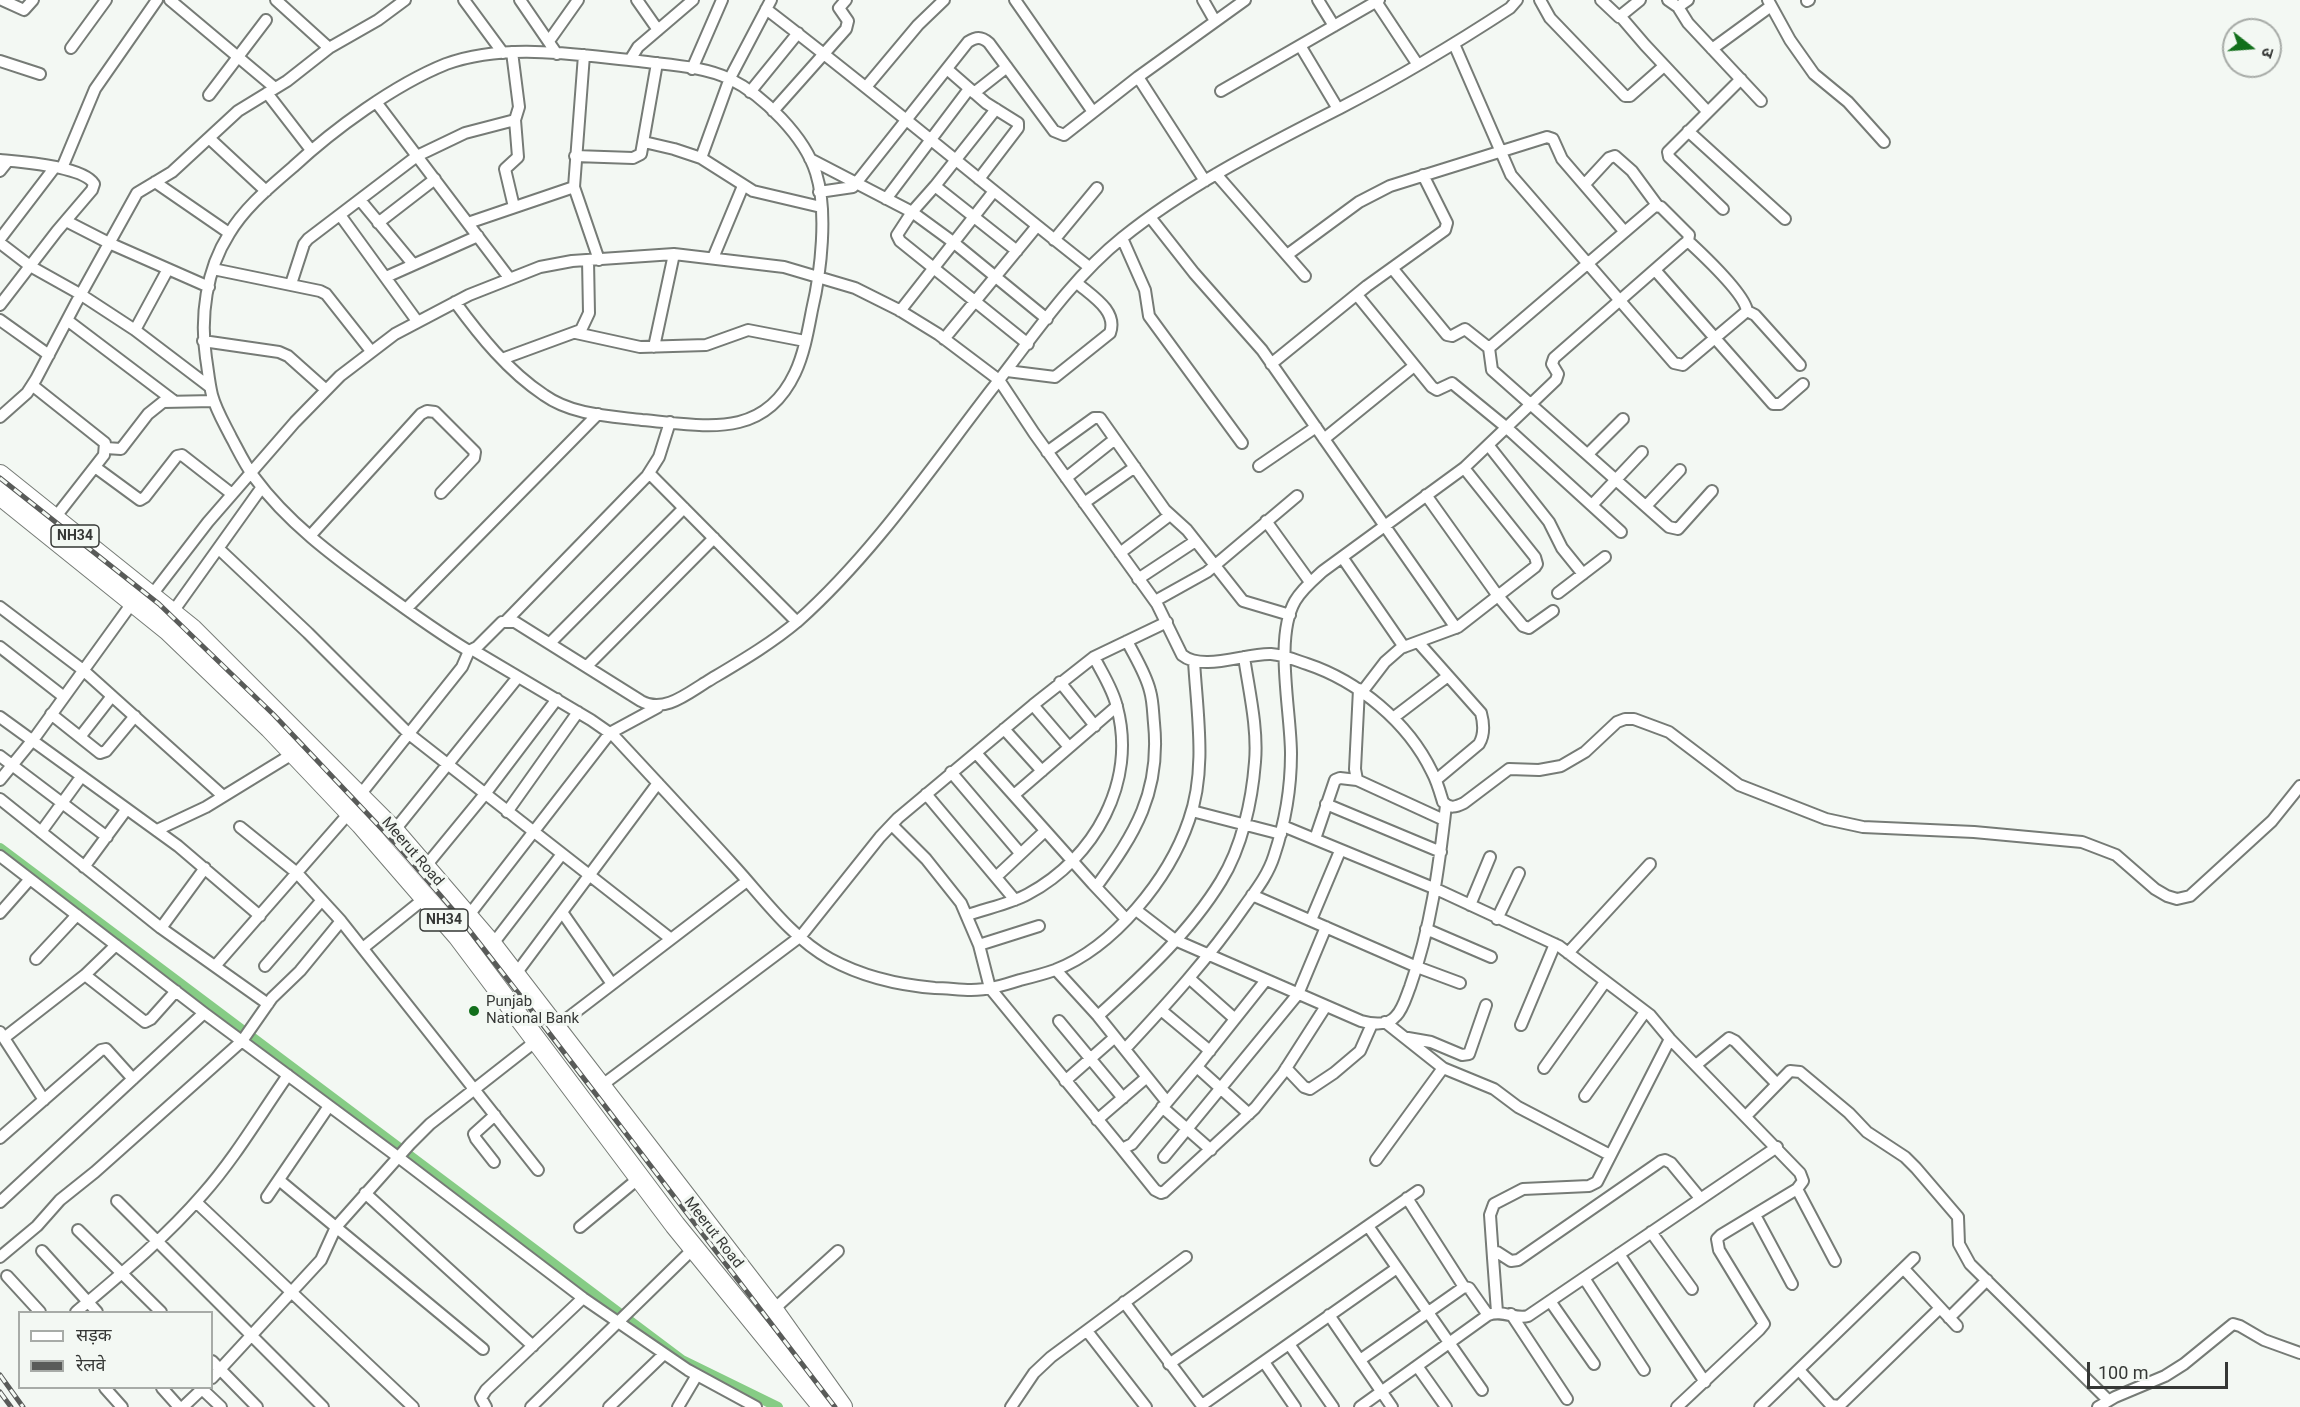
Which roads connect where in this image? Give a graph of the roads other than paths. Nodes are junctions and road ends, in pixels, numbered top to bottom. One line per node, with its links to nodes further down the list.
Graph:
1 (2, 0): 2 (street)
2 (33, 0)
3 (105, 0): 39 (street)
4 (157, 0): 88 (street)
5 (170, 0): 46 (street)
6 (276, 0): 40 (street)
7 (405, 0): 40 (street)
8 (464, 0): 42 (street)
9 (520, 0): 36 (street)
10 (578, 0): 36 (street)
11 (637, 0): 34 (street)
12 (693, 0): 34 (street)
13 (722, 0): 53 (street)
14 (846, 0): 44 (street)
15 (944, 0): 60 (street)
16 (1016, 0): 72 (street)
17 (1203, 0): 32 (street)
18 (1245, 0): 32 (street)
19 (1318, 0): 33 (street)
20 (1517, 0): 37 (street)
21 (1540, 0): 51 (street)
22 (1601, 0): 30 (street)
23 (1640, 0): 30 (street)
24 (1668, 0): 29 (street)
25 (1688, 0): 29 (street)
26 (1376, 1): 33 (street); 50 (street)
27 (1769, 3): 41 (street); 79 (street)
28 (769, 4): 35 (street); 58 (street)
29 (1678, 7): 41 (street)
30 (1622, 17): 51 (street)
31 (266, 20): 46 (street)
32 (1215, 21): 57 (street)
33 (1334, 26): 38 (street)
34 (658, 30): 47 (street)
35 (798, 33): 44 (street); 63 (street)
36 (549, 41): 43 (street)
37 (1454, 44): 50 (street); 81 (street)
38 (1301, 47): 64 (street); 69 (street)
39 (71, 48)
40 (329, 48): 61 (street)
41 (1712, 49): 59 (street)
42 (508, 53): 43 (street); 67 (street); 73 (street)
43 (557, 54): 45 (street)
44 (825, 54): 60 (street); 70 (street)
45 (584, 55): 47 (street); 83 (street)
46 (238, 57): 61 (street); 65 (street)
47 (630, 60): 49 (street)
48 (2, 62): 55 (street); 56 (street)
49 (657, 63): 53 (street); 78 (street)
50 (1418, 65): 69 (street)
51 (1664, 66): 71 (street)
52 (1007, 68): 54 (street); 62 (street); 72 (street)
53 (692, 69): 58 (street)
54 (947, 69): 62 (street); 74 (street)
55 (0, 74)
56 (40, 74)
57 (1138, 77): 72 (street); 94 (street)
58 (730, 78): 63 (street); 84 (street)
59 (1741, 79): 66 (street); 71 (street)
60 (866, 87): 74 (street)
61 (271, 91): 76 (street); 80 (street)
62 (971, 91): 68 (street); 77 (street)
63 (750, 92): 70 (street)
64 (1221, 92)
65 (209, 95)
66 (1761, 101)
67 (376, 102): 80 (street); 82 (street)
68 (996, 109): 87 (street); 93 (street)
69 (1338, 109): 90 (street)
70 (773, 111): 85 (street)
71 (1707, 111): 75 (street)
72 (1093, 112)
73 (515, 120): 82 (street); 108 (street)
74 (908, 120): 77 (street); 96 (street)
75 (1688, 131): 110 (street); 115 (street)
76 (208, 138): 95 (street); 103 (street)
77 (931, 141): 87 (street); 105 (street)
78 (644, 142): 83 (street); 84 (street)
79 (1884, 142)
80 (311, 150): 103 (street)
81 (1500, 151): 91 (street); 97 (street); 134 (street)
82 (417, 156): 92 (street); 106 (street)
83 (575, 156): 100 (street)
84 (701, 158): 98 (street)
85 (810, 159): 96 (street); 104 (street)
86 (4, 160): 88 (street); 89 (street)
87 (955, 161): 93 (street); 99 (street)
88 (59, 167): 116 (street); 126 (street)
89 (0, 171)
90 (1216, 174): 94 (street); 131 (street)
91 (1423, 175): 131 (street); 139 (street)
92 (435, 179): 117 (street); 118 (street)
93 (979, 179): 102 (street)
94 (1205, 181): 114 (street)
95 (155, 182): 121 (street); 128 (street)
96 (856, 183): 104 (street); 105 (street)
97 (1585, 183): 107 (street); 120 (street)
98 (743, 186): 109 (street); 132 (street)
99 (935, 186): 111 (street); 113 (street)
100 (574, 187): 108 (street); 133 (street)
101 (1097, 188): 124 (street)
102 (994, 190): 113 (street); 119 (street)
103 (266, 191): 121 (street)
104 (819, 192): 109 (street)
105 (886, 199): 111 (street)
106 (360, 200): 112 (street); 117 (street)
107 (1657, 205): 120 (street); 125 (street)
108 (514, 207): 118 (street)
109 (821, 207): 146 (street)
110 (1723, 208)
111 (912, 212): 127 (street); 137 (street)
112 (340, 215): 145 (street); 149 (street)
113 (974, 215): 127 (street); 129 (street)
114 (1150, 217): 123 (street); 175 (street)
115 (1785, 219)
116 (66, 221): 128 (street); 136 (street)
117 (378, 223): 135 (street)
118 (468, 223): 122 (street)
119 (1037, 226): 124 (street); 129 (street)
120 (1624, 231): 134 (street)
121 (229, 233): 141 (street)
122 (478, 236): 135 (street); 147 (street)
123 (1122, 238): 138 (street); 194 (street)
124 (1054, 240): 138 (street)
125 (1688, 240): 142 (street); 158 (street)
126 (0, 241): 136 (street)
127 (953, 242): 137 (street); 143 (street)
128 (109, 243): 140 (street); 151 (street)
129 (1017, 251): 143 (street)
130 (674, 254): 132 (street); 133 (street); 170 (street)
131 (1287, 255): 144 (street)
132 (713, 258): 146 (street)
133 (593, 260): 147 (street); 164 (street)
134 (1587, 263): 153 (street); 171 (street)
135 (413, 264): 145 (street)
136 (30, 266): 151 (street); 156 (street)
137 (934, 267): 155 (street); 157 (street)
138 (1089, 267): 148 (street)
139 (1392, 268): 152 (street); 171 (street)
140 (168, 269): 150 (street); 163 (street)
141 (213, 269): 149 (street); 150 (street)
142 (1654, 270): 153 (street); 165 (street)
143 (996, 276): 155 (street); 159 (street)
144 (1305, 276)
145 (386, 277): 162 (street)
146 (820, 277): 157 (street); 168 (street)
147 (510, 279): 154 (street)
148 (1077, 283): 159 (street); 178 (street)
149 (291, 284): 172 (street)
150 (208, 287): 167 (street)
151 (80, 294): 161 (street); 163 (street)
152 (1357, 295): 175 (street); 177 (street)
153 (1620, 299): 165 (street); 185 (street)
154 (455, 302): 162 (street); 174 (street)
155 (975, 302): 166 (street); 169 (street)
156 (0, 305)
157 (900, 311): 166 (street)
158 (1747, 311): 165 (street); 176 (street)
159 (1047, 318): 169 (street)
160 (0, 320): 173 (street)
161 (67, 320): 173 (street); 183 (street)
162 (417, 321): 172 (street)
163 (135, 330): 181 (street)
164 (576, 333): 170 (street); 174 (street)
165 (1716, 338): 179 (street)
166 (944, 339): 178 (street)
167 (203, 341): 181 (street); 182 (street)
168 (805, 341): 170 (street); 189 (street)
169 (1028, 344): 178 (street)
170 (654, 347)
171 (1489, 348): 185 (street)
172 (371, 351): 182 (street)
173 (49, 355): 180 (street)
174 (502, 359): 187 (street)
175 (1271, 364): 190 (street)
176 (1800, 365)
177 (1414, 366): 191 (street); 193 (street)
178 (1003, 376): 197 (street); 247 (street)
179 (1803, 384)
180 (32, 385): 186 (street); 196 (street)
181 (210, 387): 184 (street)
182 (325, 389): 205 (street)
183 (174, 401): 184 (street); 196 (street)
184 (214, 401): 205 (street)
185 (1533, 404): 191 (street); 199 (street)
186 (2, 413)
187 (598, 414): 189 (street); 242 (street)
188 (1623, 419): 199 (street)
189 (670, 422): 206 (street)
190 (1316, 427): 193 (street); 200 (street)
191 (1507, 428): 195 (street); 218 (street)
192 (1115, 439): 197 (street); 202 (street); 208 (street)
193 (1324, 439): 224 (street)
194 (1242, 443)
195 (1489, 446): 203 (street); 234 (street)
196 (106, 448): 201 (street)
197 (1047, 452): 208 (street)
198 (1642, 452): 209 (street)
199 (1588, 454): 209 (street)
200 (1259, 466)
201 (94, 467): 213 (street); 222 (street)
202 (1135, 467): 217 (street); 221 (street)
203 (1464, 468): 214 (street); 239 (street)
204 (1680, 470): 219 (street)
205 (251, 473): 210 (street); 213 (street)
206 (649, 473): 220 (street); 246 (street)
207 (0, 475): 222 (highway, Meerut Road / NH34)
208 (1066, 478): 217 (street)
209 (1617, 480): 218 (street); 219 (street)
210 (262, 487): 226 (street); 229 (street)
211 (1712, 491): 219 (street)
212 (441, 493): 226 (street)
213 (232, 494): 238 (street)
214 (1426, 495): 224 (street); 239 (street)
215 (1297, 496): 223 (street)
216 (2, 501): 238 (highway, Meerut Road / NH34)
217 (1084, 503): 230 (street)
218 (1592, 505): 225 (street)
219 (1646, 506)
220 (684, 508): 227 (street); 252 (street)
221 (1170, 515): 228 (street); 230 (street)
222 (54, 519): 238 (highway, Meerut Road / NH34)
223 (1266, 522): 233 (street); 236 (street)
224 (1384, 526): 231 (street); 249 (street)
225 (1621, 532)
226 (310, 536): 242 (street)
227 (714, 538): 247 (street); 260 (street)
228 (1194, 542): 233 (street); 235 (street)
229 (219, 549): 244 (street); 280 (street)
230 (1120, 553): 235 (street)
231 (1342, 557): 236 (street); 254 (street)
232 (1605, 557): 234 (street)
233 (1214, 566): 240 (street); 245 (street)
234 (1583, 574): 237 (street)
235 (1138, 579): 240 (street)
236 (1310, 582): 245 (street)
237 (1558, 593)
238 (142, 596): 244 (highway, Meerut Road / NH34); 261 (street); 284 (highway, Meerut Road / NH34)
239 (1498, 596): 243 (street); 249 (street)
240 (1155, 601): 248 (street)
241 (0, 607): 261 (street)
242 (406, 609): 255 (street)
243 (1553, 611)
244 (172, 613): 303 (highway, Meerut Road / NH34)
245 (1290, 615): 256 (street)
246 (506, 621): 252 (street); 255 (street)
247 (796, 622): 271 (street)
248 (1167, 622): 250 (street); 259 (street)
249 (1456, 628): 251 (street)
250 (1127, 641): 257 (street); 338 (street)
251 (1418, 642): 254 (street); 262 (street)
252 (550, 643): 260 (street)
253 (0, 647): 267 (street)
254 (1404, 647): 265 (street)
255 (471, 650): 263 (street); 280 (street)
256 (1284, 656): 258 (street); 265 (street); 314 (street)
257 (1094, 657): 264 (street); 270 (street)
258 (1244, 657): 259 (street); 310 (street)
259 (1194, 661): 307 (street)
260 (587, 666): 271 (street)
261 (83, 670): 266 (street); 267 (street)
262 (1448, 676): 276 (street); 294 (street)
263 (518, 677): 268 (street); 288 (street)
264 (1060, 682): 269 (street); 277 (street)
265 (1360, 690): 276 (street); 293 (street)
266 (112, 696): 274 (street); 281 (street)
267 (64, 697): 273 (street)
268 (557, 699): 272 (street); 297 (street)
269 (1033, 705): 278 (street); 283 (street)
270 (1117, 706): 277 (street); 327 (street)
271 (658, 707): 279 (street)
272 (578, 712): 279 (street); 308 (street)
273 (51, 714): 281 (street); 282 (street)
274 (135, 716): 281 (street); 300 (street)
275 (0, 717): 282 (street)
276 (1393, 718): 294 (street)
277 (1095, 726): 283 (street)
278 (1004, 729): 285 (street); 289 (street)
279 (610, 733): 295 (street); 318 (street)
280 (409, 734): 288 (street); 303 (street)
281 (80, 737)
282 (31, 741): 287 (street); 291 (street)
283 (1069, 747): 289 (street)
284 (294, 753): 300 (street); 303 (highway, Meerut Road / NH34)
285 (976, 753): 290 (street); 299 (street)
286 (0, 756): 287 (street)
287 (12, 765): 292 (street); 302 (street)
288 (447, 765): 297 (street); 315 (street)
289 (1042, 771): 299 (street)
290 (951, 772): 298 (street); 323 (street)
291 (81, 777): 302 (street); 306 (street)
292 (0, 780)
293 (1358, 780): 304 (street); 309 (street)
294 (1436, 780): 305 (street)
295 (658, 783): 334 (street); 337 (street)
296 (2300, 786): 305 (street)
297 (484, 794): 308 (street); 330 (street)
298 (926, 794): 311 (street); 335 (street)
299 (1014, 795): 316 (street)
300 (223, 796): 313 (street)
301 (0, 799): 317 (street)
302 (62, 804): 317 (street); 319 (street)
303 (355, 804): 315 (highway, Meerut Road / NH34); 332 (street); 341 (highway, Meerut Road / NH34)
304 (1326, 804): 320 (street); 322 (street)
305 (1446, 805): 309 (street)
306 (126, 810): 313 (street); 319 (street)
307 (1192, 811): 310 (street); 345 (street)
308 (507, 812): 318 (street)
309 (1444, 820): 322 (street)
310 (1245, 824): 314 (street); 363 (street)
311 (891, 825): 349 (street); 361 (street)
312 (240, 827): 332 (street)
313 (157, 830): 331 (street)
314 (1282, 830): 320 (street); 340 (street)
315 (394, 831): 330 (highway, Meerut Road / NH34)
316 (1045, 831): 323 (street); 327 (street)
317 (41, 832): 329 (street)
318 (533, 832): 324 (street); 351 (street)
319 (106, 837): 329 (street)
320 (1315, 839): 321 (street)
321 (1340, 851): 339 (street); 355 (street)
322 (1440, 852): 339 (street)
323 (1020, 853): 335 (street)
324 (562, 855): 334 (street); 366 (street)
325 (0, 856): 336 (street)
326 (1490, 857): 344 (street)
327 (1073, 862): 338 (street); 343 (street)
328 (1650, 864): 369 (street)
329 (84, 867): 358 (street)
330 (425, 867): 351 (highway, Meerut Road / NH34)
331 (205, 868): 350 (street); 358 (street)
332 (297, 873): 342 (street); 350 (street)
333 (1519, 873): 353 (street)
334 (589, 876): 346 (street); 362 (street)
335 (996, 877): 343 (street)
336 (30, 879): 347 (street); 348 (street)
337 (747, 881): 361 (street); 362 (street)
338 (1096, 887): 352 (street)
339 (1436, 890): 344 (street); 359 (street)
340 (1252, 895): 355 (street); 370 (street)
341 (425, 898): 360 (highway, Meerut Road / NH34); 368 (street)
342 (322, 900): 354 (street); 374 (street)
343 (1015, 900): 349 (street)
344 (1470, 905): 353 (street)
345 (1136, 910): 352 (street); 363 (street)
346 (562, 912): 378 (street); 383 (street)
347 (0, 913)
348 (76, 915): 365 (street); 372 (street)
349 (968, 915): 367 (street)
350 (260, 916): 373 (street)
351 (468, 916): 360 (street); 366 (highway, Meerut Road / NH34)
352 (1126, 919): 376 (street)
353 (1497, 919): 364 (street)
354 (341, 921): 368 (street); 387 (street)
355 (1311, 921): 357 (street)
356 (1039, 926): 367 (street)
357 (1326, 927): 375 (street); 386 (street)
358 (161, 928): 373 (street)
359 (1426, 929): 371 (street); 375 (street)
360 (455, 933): 405 (highway, Meerut Road / NH34)
361 (801, 936): 384 (street); 419 (street)
362 (671, 939): 383 (street)
363 (1175, 940): 370 (street); 393 (street)
364 (1555, 944): 369 (street); 398 (street)
365 (116, 945): 377 (street); 385 (street)
366 (492, 945): 378 (highway, Meerut Road / NH34)
367 (979, 945): 384 (street)
368 (363, 948): 421 (street)
369 (1568, 953): 381 (street)
370 (1209, 955): 379 (street); 380 (street)
371 (1491, 957)
372 (36, 958)
373 (216, 965): 387 (street)
374 (265, 966)
375 (1417, 967): 382 (street); 396 (street)
376 (1056, 970): 384 (street); 393 (street)
377 (85, 975): 385 (street); 400 (street)
378 (515, 975): 399 (highway, Meerut Road / NH34)
379 (1188, 978): 390 (street); 394 (street)
380 (1266, 980): 386 (street); 394 (street)
381 (1605, 982): 392 (street); 413 (street)
382 (1460, 983)
383 (612, 984): 399 (street)
384 (990, 988): 417 (street)
385 (176, 991): 391 (street)
386 (1298, 994): 389 (street); 420 (street)
387 (268, 1004): 401 (street)
388 (1486, 1005): 403 (street)
389 (1326, 1006): 397 (street); 411 (street)
390 (1161, 1010): 406 (street); 407 (street)
391 (204, 1012): 401 (street); 416 (street)
392 (1645, 1012): 404 (street); 422 (street)
393 (1098, 1016): 402 (street)
394 (1235, 1019): 407 (street)
395 (1059, 1020): 408 (street)
396 (1385, 1023): 397 (street); 403 (street)
397 (1372, 1024): 411 (street)
398 (1521, 1025)
399 (556, 1027): 419 (highway, Meerut Road / NH34)
400 (2, 1035): 424 (street)
401 (246, 1036): 414 (street); 464 (street)
402 (1115, 1037): 406 (street); 408 (street)
403 (1405, 1038): 412 (street)
404 (1670, 1039): 409 (street); 437 (street)
405 (536, 1041): 421 (street); 442 (highway, Meerut Road / NH34)
406 (1125, 1049): 415 (street)
407 (1210, 1051): 410 (street)
408 (1090, 1059): 417 (street); 423 (street)
409 (1696, 1065): 418 (street); 429 (street)
410 (1197, 1067): 420 (street); 425 (street)
411 (1286, 1068): 427 (street)
412 (1443, 1068): 437 (street); 439 (street)
413 (1544, 1068)
414 (288, 1075): 426 (street); 452 (street)
415 (1148, 1077): 423 (street); 425 (street)
416 (133, 1079): 424 (street); 451 (street)
417 (1065, 1081): 430 (street)
418 (1777, 1084): 429 (street); 474 (street)
419 (601, 1086): 484 (highway, Meerut Road / NH34)
420 (1220, 1088): 427 (street); 431 (street)
421 (474, 1089): 428 (street); 436 (street)
422 (1585, 1096)
423 (1123, 1098): 430 (street)
424 (44, 1100): 432 (street)
425 (1165, 1104): 431 (street); 434 (street)
426 (329, 1106): 436 (street); 443 (street)
427 (1249, 1114): 435 (street)
428 (495, 1115): 440 (street); 441 (street)
429 (1746, 1116): 433 (street)
430 (1096, 1120): 434 (street)
431 (1187, 1129): 435 (street); 438 (street)
432 (0, 1138)
433 (1777, 1147): 444 (street); 449 (street)
434 (1122, 1149): 435 (street)
435 (1211, 1149)
436 (400, 1155): 446 (street); 479 (street)
437 (1610, 1155): 466 (street)
438 (1164, 1157)
439 (1376, 1160)
440 (494, 1162)
441 (538, 1170)
442 (639, 1178): 456 (street); 460 (highway, Meerut Road / NH34)
443 (279, 1180): 447 (street); 455 (street)
444 (1797, 1189): 453 (street); 468 (street)
445 (1418, 1191): 448 (street)
446 (365, 1193): 455 (street); 498 (street)
447 (267, 1197)
448 (1407, 1198): 454 (street); 476 (street)
449 (1700, 1198): 458 (street); 466 (street)
450 (117, 1201): 459 (street)
451 (0, 1202)
452 (196, 1202): 459 (street); 478 (street)
453 (1755, 1215): 475 (street); 511 (street)
454 (1368, 1226): 469 (street); 504 (street)
455 (336, 1227): 478 (street); 499 (street)
456 (580, 1227)
457 (78, 1230): 471 (street)
458 (1651, 1232): 463 (street); 477 (street)
459 (158, 1241): 471 (street); 495 (street)
460 (693, 1249): 493 (street); 533 (highway, Meerut Road / NH34)
461 (42, 1251): 481 (street)
462 (838, 1251): 484 (street)
463 (1619, 1254): 473 (street); 511 (street)
464 (0, 1257)
465 (1186, 1257): 482 (street)
466 (1493, 1258): 489 (street)
467 (1914, 1258): 470 (street)
468 (1835, 1261)
469 (1397, 1268): 490 (street); 492 (street)
470 (1904, 1269): 483 (street); 509 (street)
471 (121, 1274): 481 (street); 488 (street)
472 (7, 1276): 485 (street)
473 (1584, 1278): 480 (street); 508 (street)
474 (1987, 1280): 483 (street); 519 (street)
475 (1792, 1284)
476 (1464, 1287): 489 (street); 490 (street)
477 (1692, 1288)
478 (291, 1292): 495 (street); 527 (street)
479 (583, 1299): 493 (street); 498 (street)
480 (1550, 1301): 491 (street); 505 (street)
481 (88, 1302): 486 (street); 487 (street)
482 (1124, 1302): 494 (street); 504 (street)
483 (1940, 1308): 509 (street)
484 (773, 1310): 534 (highway, Meerut Road / NH34)
485 (39, 1311)
486 (77, 1311)
487 (96, 1311)
488 (160, 1311)
489 (1493, 1313): 491 (street); 496 (street)
490 (1428, 1314): 496 (street); 502 (street)
491 (1511, 1314): 518 (street)
492 (1329, 1315): 497 (street); 502 (street)
493 (620, 1322): 501 (street); 529 (street)
494 (1087, 1331): 535 (street); 536 (street)
495 (251, 1335): 506 (street); 526 (street)
496 (1448, 1343): 507 (street); 516 (street)
497 (1289, 1344): 503 (street); 538 (street)
498 (533, 1346): 528 (street)
499 (483, 1348)
500 (2300, 1353): 519 (street)
501 (664, 1354): 510 (street); 530 (street)
502 (1360, 1360): 517 (street)
503 (1263, 1362): 521 (street); 537 (street)
504 (1169, 1364): 521 (street)
505 (1594, 1364)
506 (216, 1365): 525 (street)
507 (1417, 1366): 517 (street); 541 (street)
508 (1644, 1370)
509 (1799, 1370): 542 (street)
510 (697, 1375): 531 (street); 532 (street)
511 (1705, 1382): 520 (street)
512 (106, 1389): 522 (street)
513 (163, 1389): 523 (street)
514 (202, 1389): 523 (street)
515 (204, 1389): 524 (street)
516 (1482, 1390)
517 (1381, 1391): 539 (street); 540 (street)
518 (1566, 1399)
519 (2108, 1400): 543 (street)
520 (1683, 1405)
521 (1203, 1406)
522 (122, 1407)
523 (181, 1407)
524 (221, 1407)
525 (257, 1407)
526 (324, 1407)
527 (413, 1407)
528 (486, 1407)
529 (531, 1407)
530 (609, 1407)
531 (678, 1407)
532 (756, 1407)
533 (823, 1407)
534 (842, 1407)
535 (1011, 1407)
536 (1146, 1407)
537 (1295, 1407)
538 (1333, 1407)
539 (1360, 1407)
540 (1392, 1407)
541 (1446, 1407)
542 (1760, 1407)
543 (2098, 1407)

